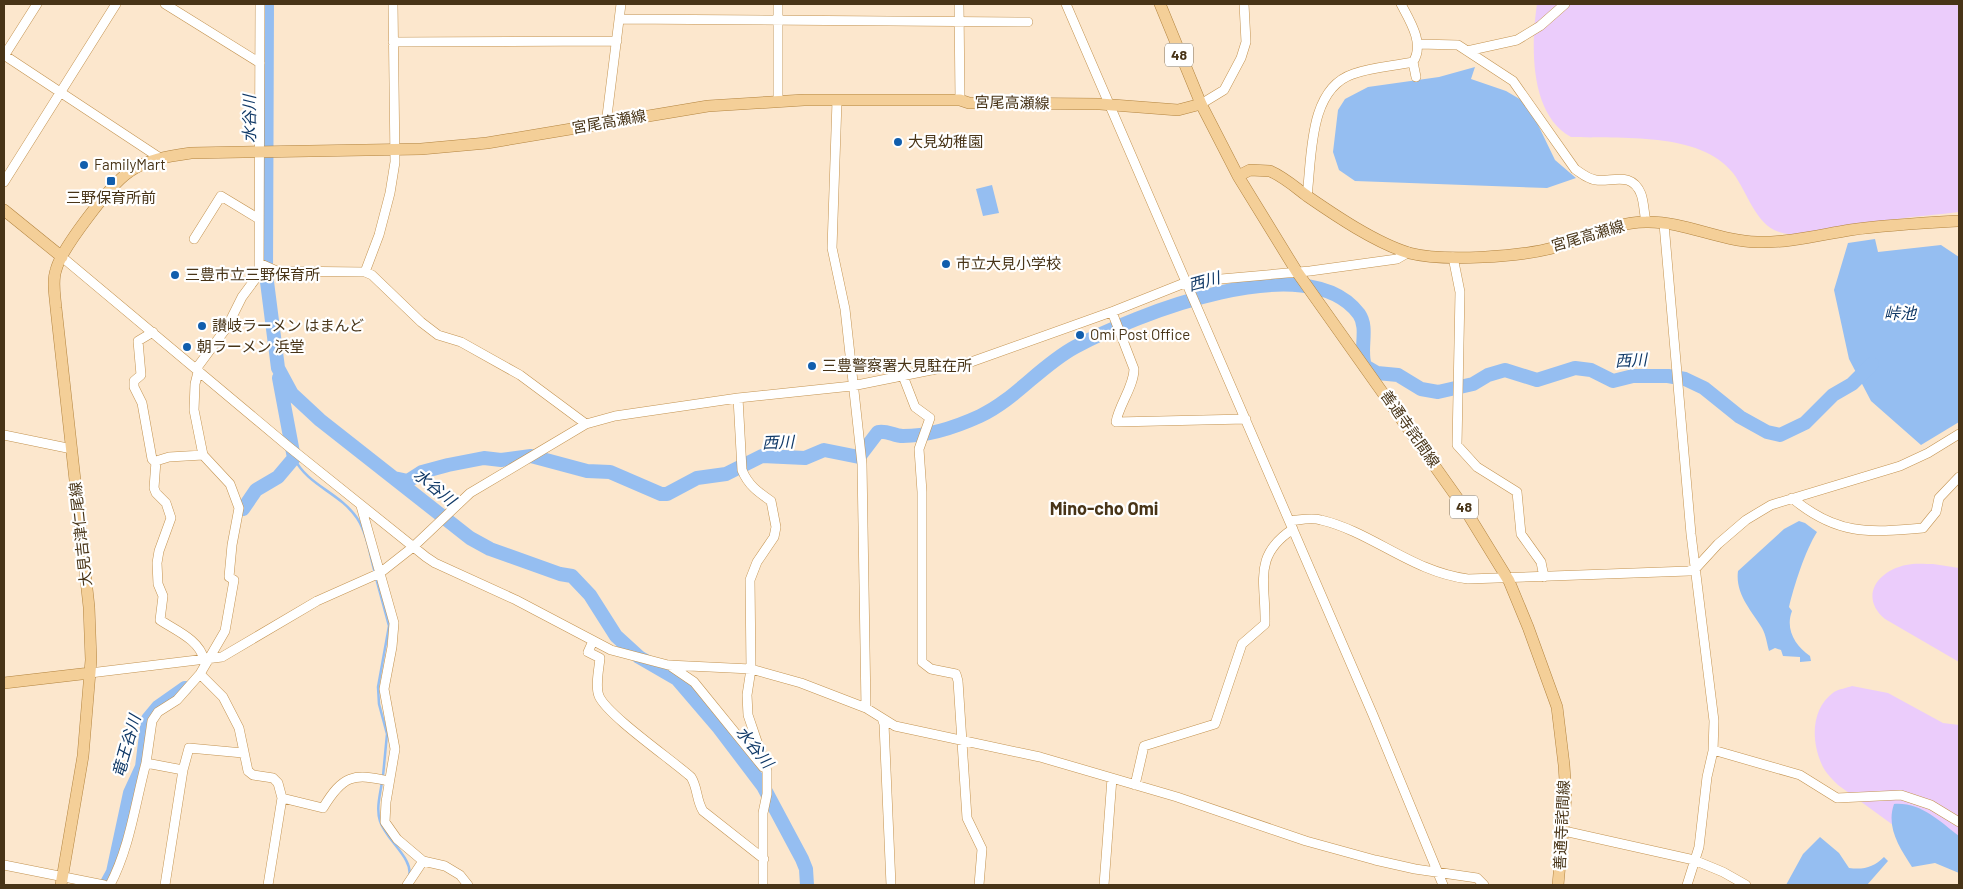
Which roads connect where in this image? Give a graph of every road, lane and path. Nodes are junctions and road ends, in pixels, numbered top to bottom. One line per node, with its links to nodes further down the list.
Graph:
1 (37, 4): 22 (street)
2 (116, 4): 26 (street)
3 (165, 4): 24 (street)
4 (260, 4): 24 (street)
5 (393, 4): 19 (street)
6 (621, 4): 14 (street)
7 (778, 4): 15 (street)
8 (959, 4): 16 (street)
9 (1066, 4): 30 (street)
10 (1160, 4): 31 (main road, 善通寺詫間線 / 48)
11 (1244, 4): 31 (street)
12 (1401, 4): 20 (street)
13 (1565, 4): 21 (street)
14 (619, 19): 15 (street); 18 (street)
15 (777, 20): 16 (street); 28 (street)
16 (960, 22): 17 (street); 27 (street)
17 (1028, 22)
18 (617, 41): 19 (street); 32 (street)
19 (393, 42): 33 (street)
20 (1419, 44): 21 (street); 23 (street)
21 (1467, 51): 42 (street)
22 (4, 56): 26 (street)
23 (1413, 62): 25 (street); 38 (street)
24 (260, 63): 34 (street)
25 (1416, 77)
26 (61, 92): 35 (street); 37 (street)
27 (960, 100): 29 (main road, 宮尾高瀬線); 30 (main road, 宮尾高瀬線)
28 (778, 101): 29 (main road, 宮尾高瀬線); 33 (main road, 宮尾高瀬線)
29 (837, 101): 56 (street)
30 (1110, 104): 31 (main road, 宮尾高瀬線); 51 (street)
31 (1201, 104): 36 (main road, 善通寺詫間線 / 48)
32 (607, 116)
33 (395, 150): 34 (main road, 宮尾高瀬線); 49 (street)
34 (260, 152): 35 (main road, 宮尾高瀬線); 40 (street)
35 (160, 158): 46 (main road, 宮尾高瀬線)
36 (1238, 176): 38 (main road, 宮尾高瀬線); 50 (main road, 善通寺詫間線 / 48)
37 (4, 182)
38 (1308, 196): 45 (main road, 宮尾高瀬線)
39 (4, 210): 46 (main road)
40 (259, 219): 44 (street); 48 (street)
41 (1959, 221): 43 (main road, 宮尾高瀬線)
42 (1646, 222): 43 (main road, 宮尾高瀬線); 47 (main road, 宮尾高瀬線)
43 (1664, 224): 70 (street)
44 (194, 239)
45 (1409, 252): 47 (main road, 宮尾高瀬線); 50 (street)
46 (62, 257): 53 (street); 62 (main road, 大見吉津仁尾線)
47 (1453, 257): 72 (street)
48 (259, 263): 49 (street); 54 (street)
49 (365, 272): 59 (street)
50 (1297, 272): 51 (street); 73 (main road, 善通寺詫間線 / 48)
51 (1187, 282): 52 (street); 58 (street)
52 (1112, 312): 55 (street); 58 (street)
53 (153, 332): 54 (street); 64 (street)
54 (197, 370): 63 (street); 67 (street)
55 (903, 376): 56 (street); 83 (street)
56 (852, 386): 57 (street); 81 (street)
57 (738, 398): 59 (street); 77 (street)
58 (1246, 418): 68 (street)
59 (586, 424): 69 (street)
60 (1959, 434): 66 (street)
61 (4, 435): 62 (street)
62 (72, 449): 78 (main road, 大見吉津仁尾線)
63 (203, 455): 64 (street); 75 (street)
64 (156, 463): 75 (street)
65 (1959, 477): 66 (street)
66 (1792, 498): 70 (street)
67 (361, 506): 69 (street); 71 (street)
68 (1291, 525): 73 (street); 91 (street); 99 (street)
69 (414, 547): 71 (street); 74 (street)
70 (1696, 568): 72 (street); 84 (street)
71 (377, 574): 75 (street); 90 (street)
72 (1544, 577): 73 (street)
73 (1507, 578): 94 (main road, 善通寺詫間線 / 48)
74 (593, 641): 76 (street); 95 (street)
75 (206, 659): 78 (street); 79 (street)
76 (668, 665): 77 (street); 88 (street)
77 (751, 669): 81 (street); 88 (street)
78 (90, 673): 80 (main road); 100 (main road, 大見吉津仁尾線)
79 (200, 674): 85 (street); 86 (street)
80 (4, 683)
81 (866, 708): 82 (street)
82 (882, 718): 83 (street); 108 (street)
83 (961, 740): 89 (street); 109 (street)
84 (1714, 750): 93 (street); 96 (street)
85 (243, 753): 87 (street); 92 (street)
86 (146, 763): 87 (street); 102 (street)
87 (183, 770): 103 (street)
88 (767, 771): 95 (street)
89 (1112, 778): 91 (street); 110 (street)
90 (385, 780): 92 (street); 97 (street)
91 (1135, 785): 99 (street)
92 (282, 798): 104 (street)
93 (1959, 822)
94 (1564, 831): 96 (street); 113 (main road, 善通寺詫間線 / 48)
95 (764, 859): 107 (street)
96 (1694, 860): 114 (street); 115 (street)
97 (423, 861): 105 (street); 106 (street)
98 (4, 865): 100 (street)
99 (1438, 872): 111 (street); 112 (street)
100 (62, 880): 101 (street)
101 (103, 885)
102 (110, 885)
103 (165, 885)
104 (268, 885)
105 (408, 885)
106 (468, 885)
107 (763, 885)
108 (891, 885)
109 (979, 885)
110 (1104, 885)
111 (1443, 885)
112 (1484, 885)
113 (1558, 885)
114 (1687, 885)
115 (1746, 885)

